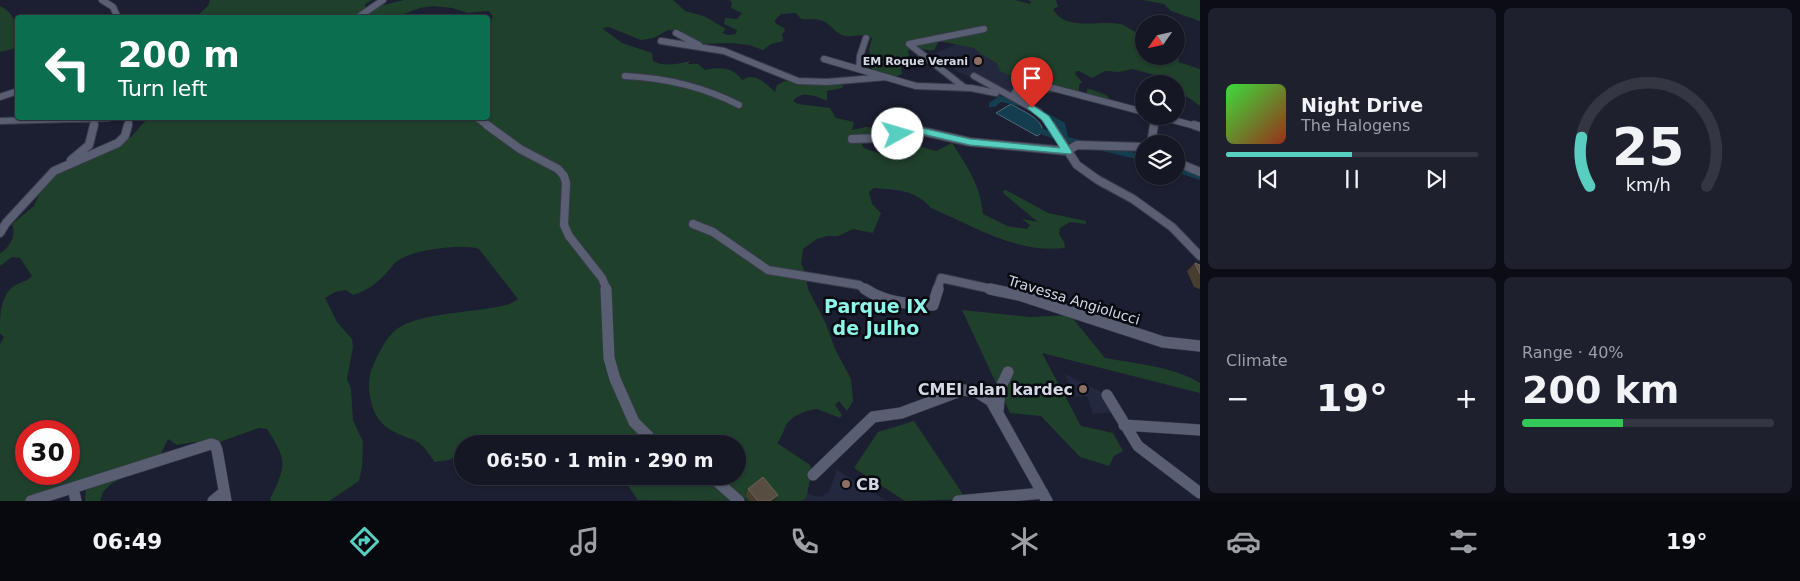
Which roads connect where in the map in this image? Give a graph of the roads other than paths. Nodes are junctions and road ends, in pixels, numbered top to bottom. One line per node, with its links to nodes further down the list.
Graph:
1 (102, 0): 3 (street)
2 (383, 0): 4 (street)
3 (117, 15)
4 (361, 15)
5 (984, 29): 15 (street)
6 (676, 33): 9 (street)
7 (866, 38): 11 (street)
8 (661, 41): 9 (street)
9 (701, 46): 14 (street)
10 (824, 59): 11 (street)
11 (859, 69): 14 (street)
12 (625, 76): 19 (street)
13 (974, 76): 18 (street)
14 (886, 77): 15 (street)
15 (964, 88): 18 (street)
16 (15, 92): 17 (street)
17 (0, 97)
18 (1017, 101): 20 (street)
19 (739, 105)
20 (1026, 106): 21 (street); 30 (street)
21 (1135, 110)
22 (94, 120): 25 (street); 31 (street)
23 (128, 120): 31 (street)
24 (480, 120): 45 (street)
25 (0, 121)
26 (1185, 123): 27 (street)
27 (1200, 127)
28 (852, 139): 30 (street)
29 (1135, 146): 30 (street)
30 (1068, 152): 37 (street)
31 (67, 164): 36 (street)
32 (1185, 166): 33 (street)
33 (1197, 171): 34 (street)
34 (1200, 178)
35 (693, 224): 38 (street, Travessa Angiolucci)
36 (0, 233)
37 (1200, 256)
38 (1200, 346)
39 (1008, 372): 42 (street)
40 (969, 392): 42 (street); 46 (street)
41 (1107, 395): 43 (street)
42 (998, 411): 51 (street)
43 (1124, 425): 44 (street); 49 (street)
44 (1200, 430)
45 (647, 435)
46 (814, 475)
47 (722, 485): 55 (street)
48 (73, 488): 50 (street); 52 (street); 53 (street)
49 (1198, 490)
50 (225, 497): 54 (street)
51 (1045, 497): 56 (street)
52 (31, 501)
53 (76, 501)
54 (213, 501)
55 (739, 501)
56 (958, 501)

